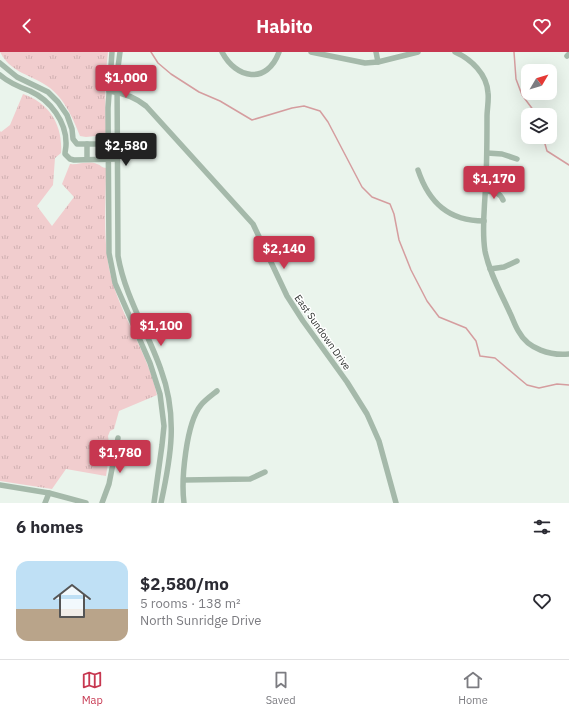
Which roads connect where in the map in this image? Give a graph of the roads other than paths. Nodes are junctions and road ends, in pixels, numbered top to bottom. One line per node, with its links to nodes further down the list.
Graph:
1 (112, 52): 12 (street)
2 (120, 52): 13 (street)
3 (222, 52): 4 (street)
4 (279, 52)
5 (311, 52): 9 (street)
6 (376, 52): 9 (street)
7 (418, 52): 9 (street)
8 (455, 52): 19 (street)
9 (378, 62)
10 (0, 64): 14 (street)
11 (0, 75): 15 (street)
12 (109, 91): 13 (street, East Sundown Drive); 17 (street)
13 (117, 92): 18 (street); 43 (street, East Sundown Drive)
14 (75, 141): 15 (street); 16 (street)
15 (66, 142): 20 (street)
16 (87, 144): 17 (street); 20 (street)
17 (108, 144): 18 (street); 21 (street)
18 (117, 144): 22 (street)
19 (487, 153): 23 (street); 25 (street)
20 (87, 159): 21 (street)
21 (108, 159): 22 (street); 40 (street)
22 (117, 159): 41 (street)
23 (517, 159)
24 (418, 170): 27 (street)
25 (486, 191): 26 (street); 27 (street)
26 (503, 200)
27 (484, 221): 29 (street)
28 (517, 261): 29 (street)
29 (490, 269): 30 (street)
30 (569, 354)
31 (217, 391): 34 (street)
32 (118, 438): 39 (street)
33 (265, 472): 34 (street)
34 (184, 480): 42 (street)
35 (0, 485): 36 (street)
36 (50, 493): 37 (street); 38 (street)
37 (45, 503)
38 (86, 503)
39 (102, 503)
40 (154, 503)
41 (161, 503)
42 (184, 503)
43 (396, 503)

